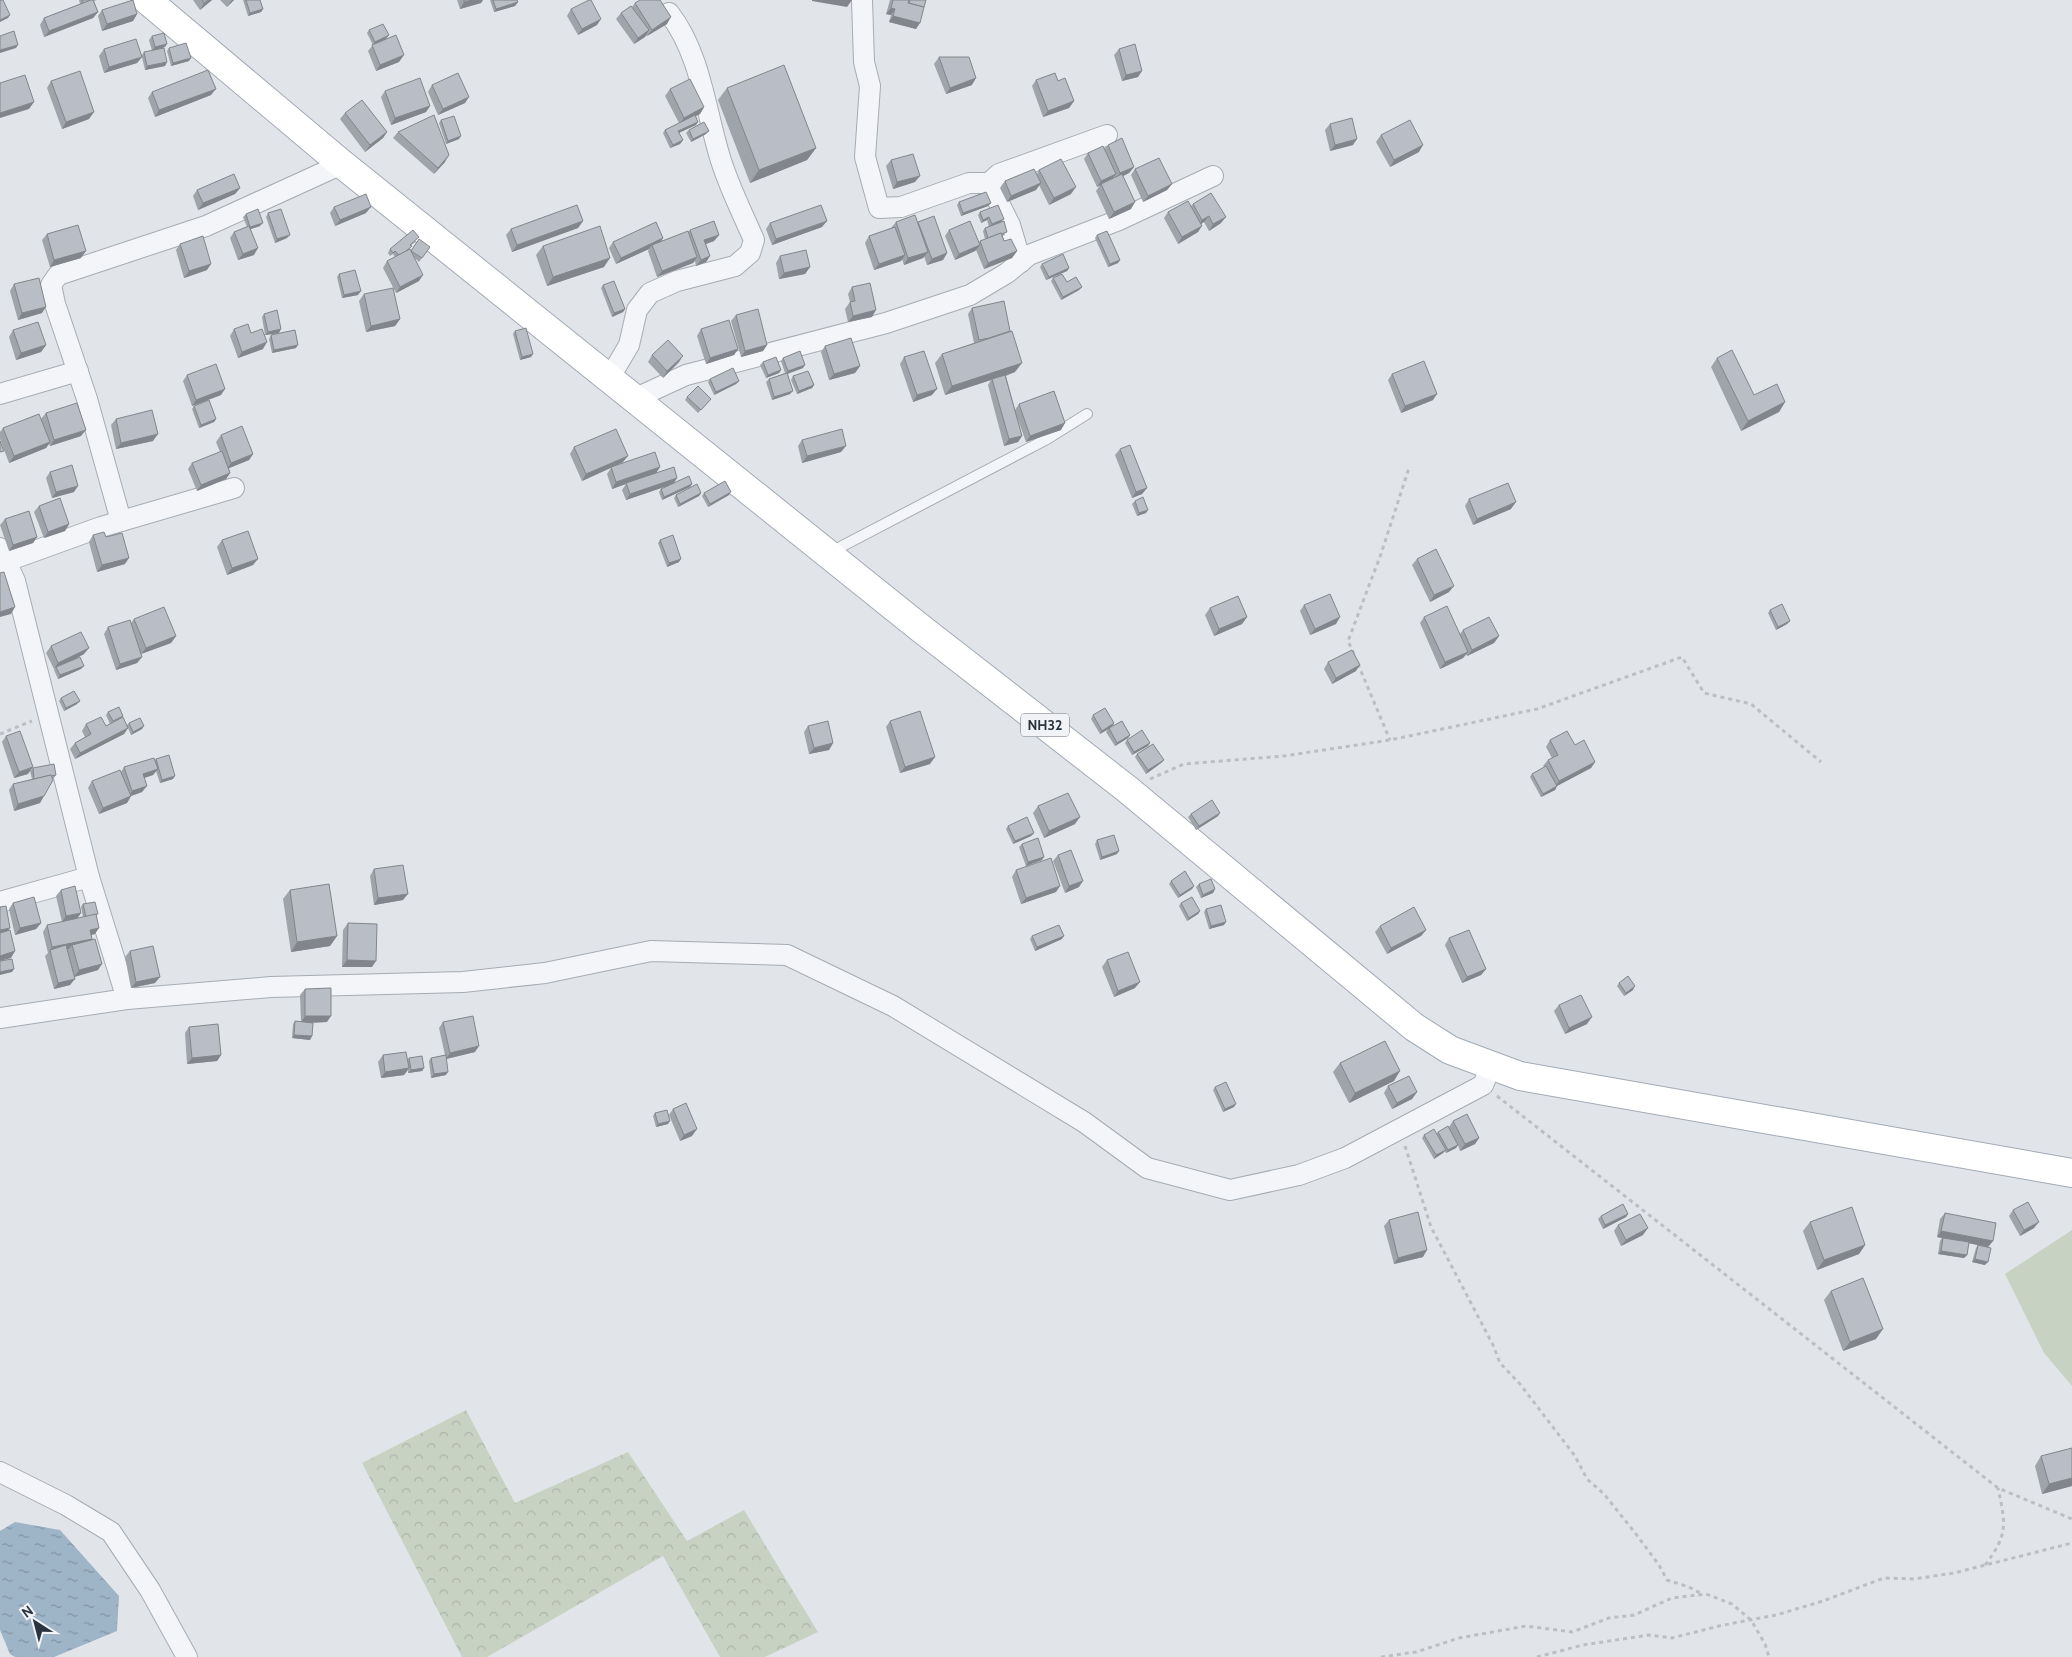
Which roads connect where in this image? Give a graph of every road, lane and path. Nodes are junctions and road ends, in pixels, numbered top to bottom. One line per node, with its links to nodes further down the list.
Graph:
1 (147, 0): 5 (main road, NH32)
2 (862, 0): 7 (street)
3 (669, 13): 10 (street)
4 (1107, 135): 7 (street)
5 (342, 164): 9 (street); 10 (main road, NH32)
6 (1213, 176): 8 (street)
7 (989, 183): 8 (street)
8 (1021, 262): 12 (street)
9 (78, 371): 11 (street); 16 (street)
10 (610, 377): 12 (main road, NH32)
11 (0, 394)
12 (636, 398): 17 (main road, NH32)
13 (1088, 414): 17 (lane)
14 (1409, 468): 21 (path)
15 (234, 488): 16 (street)
16 (122, 521): 18 (street)
17 (828, 553): 23 (main road, NH32)
18 (4, 554): 19 (street)
19 (48, 714): 20 (path); 24 (street)
20 (0, 734)
21 (1390, 740): 22 (path); 23 (path)
22 (1821, 762)
23 (1126, 789): 28 (main road, NH32)
24 (89, 878): 25 (street); 26 (street)
25 (0, 902)
26 (127, 999): 27 (street); 29 (street)
27 (0, 1018)
28 (1487, 1076): 29 (street); 30 (main road, NH32); 32 (path)
29 (1399, 1130): 36 (path)
30 (2072, 1173)
31 (0, 1472): 38 (street)
32 (1998, 1488): 33 (path); 35 (path)
33 (2072, 1520)
34 (2072, 1543): 35 (path)
35 (1985, 1565): 37 (path)
36 (1702, 1594): 37 (path); 39 (path)
37 (1751, 1620): 40 (path); 41 (path)
38 (186, 1657)
39 (1381, 1657)
40 (1537, 1657)
41 (1769, 1657)

